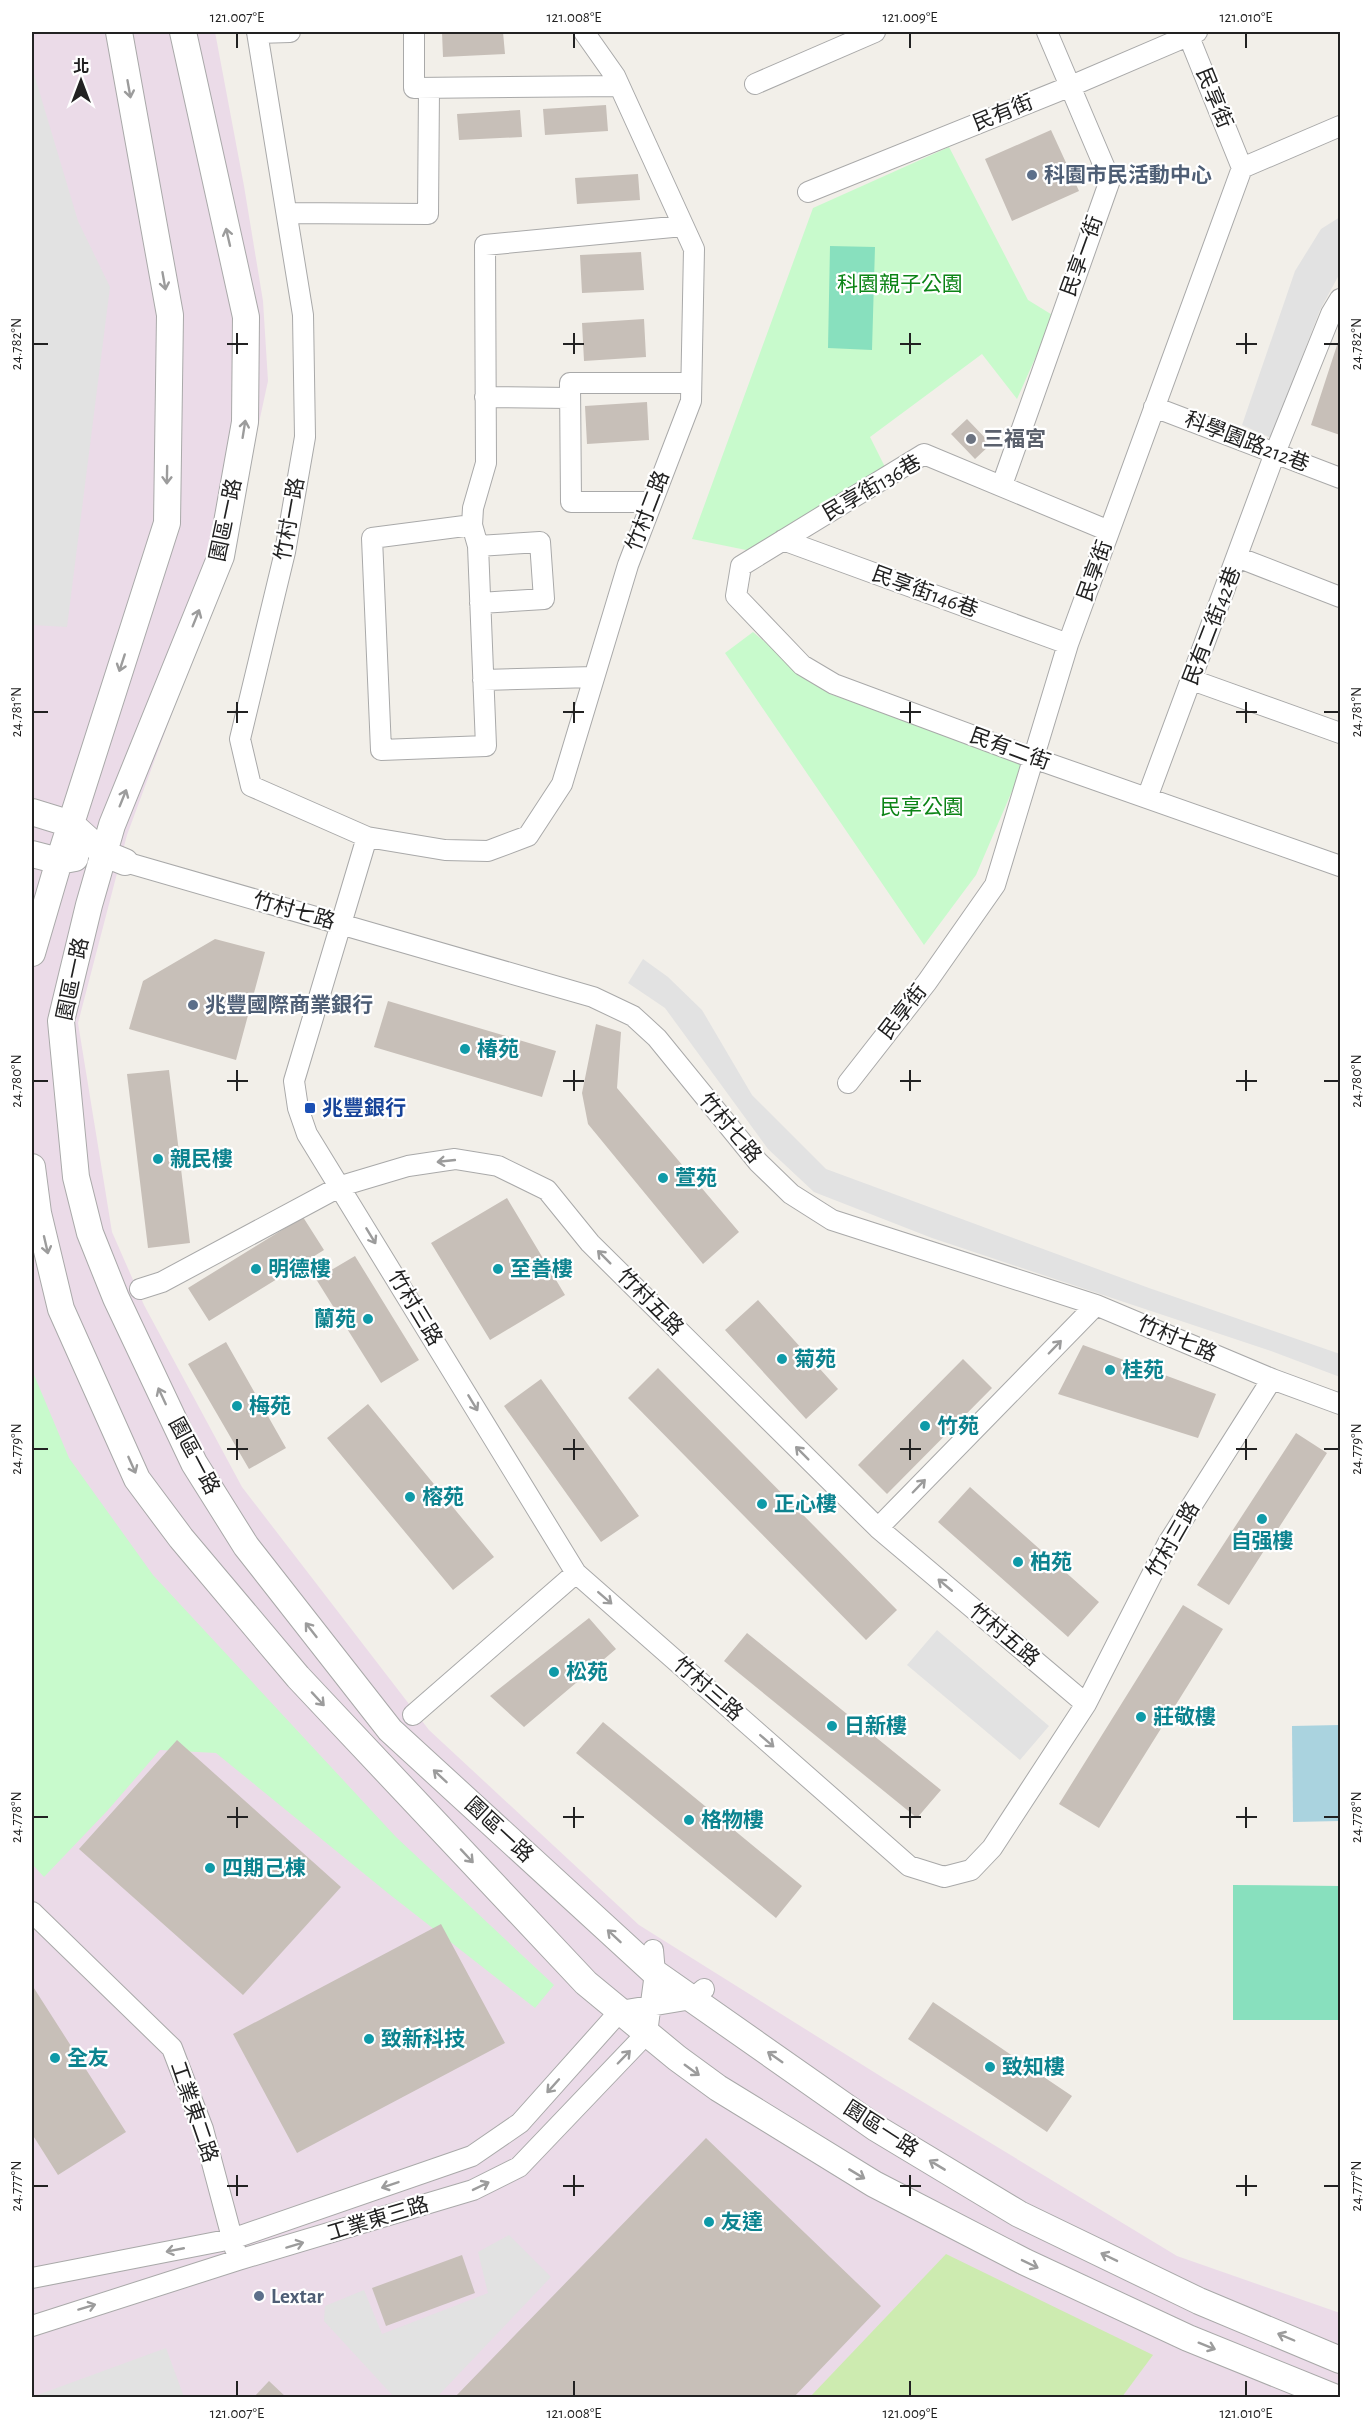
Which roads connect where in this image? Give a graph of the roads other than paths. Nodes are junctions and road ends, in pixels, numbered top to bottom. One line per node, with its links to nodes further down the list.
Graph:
1 (119, 32): 44 (street, one-way to 44)
2 (183, 32): 47 (street, 園區一路, one-way to 2)
3 (257, 32): 4 (street); 17 (street, 竹村一路)
4 (290, 32)
5 (414, 32): 13 (street)
6 (584, 32): 11 (street, 竹村二路)
7 (875, 32): 10 (street)
8 (1047, 32): 12 (street, 民享一街)
9 (1191, 33): 12 (street, 民有街); 15 (street, 民享街)
10 (755, 84)
11 (620, 86): 13 (street); 18 (street, 竹村二路)
12 (1071, 87): 16 (street, 民有街); 26 (street, 民享一街)
13 (429, 88): 17 (street)
14 (1341, 126): 15 (street)
15 (1242, 168): 23 (street, 民享街)
16 (808, 192)
17 (287, 213): 45 (street, 竹村一路)
18 (683, 226): 20 (street, 竹村二路); 21 (street)
19 (1341, 299): 24 (street, 民有二街42巷)
20 (691, 383): 22 (street); 27 (street, 竹村二路)
21 (485, 398): 22 (street); 28 (street)
22 (570, 398): 27 (street)
23 (1154, 407): 24 (street, 科學園路212巷); 29 (street, 民享街)
24 (1275, 453): 25 (street, 科學園路212巷); 32 (street, 民有二街42巷)
25 (1341, 478)
26 (1002, 485): 29 (street, 民享街136巷); 30 (street, 民享街136巷)
27 (652, 502): 37 (street, 竹村二路)
28 (472, 525): 31 (street); 38 (street)
29 (1109, 531): 36 (street, 民享街)
30 (783, 540): 33 (street, 民享街136巷); 36 (street, 民享街146巷)
31 (478, 546): 35 (street); 35 (street)
32 (1237, 557): 34 (street); 39 (street, 民有二街42巷)
33 (741, 566): 41 (street, 民有二街)
34 (1341, 597)
35 (480, 603): 38 (street)
36 (1068, 644): 41 (street, 民享街)
37 (594, 678): 38 (street); 45 (street, 竹村二路)
38 (483, 680)
39 (1192, 680): 40 (street); 42 (street, 民有二街42巷)
40 (1341, 733)
41 (1033, 758): 42 (street, 民有二街); 52 (street, 民享街)
42 (1147, 798): 49 (street, 民有二街)
43 (32, 812): 44 (street)
44 (71, 824): 47 (street); 48 (street)
45 (367, 837): 50 (street)
46 (32, 854): 48 (street)
47 (114, 858): 48 (street); 50 (street, 竹村七路); 64 (street, 園區一路, one-way to 47)
48 (59, 861): 51 (street)
49 (1341, 866)
50 (341, 925): 54 (street, 竹村三路); 56 (street, 竹村七路)
51 (32, 953)
52 (848, 1083)
53 (32, 1167): 67 (street, 園區一路, one-way to 67)
54 (340, 1186): 55 (street, 竹村五路); 59 (street, 竹村五路, one-way to 54); 60 (street, 竹村三路, one-way to 60)
55 (140, 1290)
56 (1096, 1305): 57 (street, 竹村七路); 59 (street, one-way to 56)
57 (1272, 1379): 58 (street, 竹村七路); 61 (street, 竹村三路)
58 (1341, 1404)
59 (878, 1528): 61 (street, 竹村五路, one-way to 59)
60 (576, 1573): 61 (street, 竹村三路, one-way to 61); 62 (street)
61 (1086, 1704)
62 (412, 1715)
63 (32, 1912): 71 (street, 工業東二路)
64 (654, 1962): 65 (street, 園區一路); 66 (street)
65 (698, 1994): 66 (street); 75 (street, 園區一路, one-way to 65)
66 (650, 2007): 67 (street); 68 (street)
67 (620, 2011): 68 (street, 園區一路); 69 (street, 工業東三路, one-way to 69)
68 (647, 2033): 70 (street, 工業東三路, one-way to 68); 76 (street, 園區一路, one-way to 76)
69 (514, 2127): 70 (street); 71 (street, 工業東三路, one-way to 71)
70 (540, 2145): 72 (street, 工業東三路, one-way to 70)
71 (232, 2239): 72 (street, 工業東二路); 73 (street, 工業東三路, one-way to 73)
72 (238, 2260): 74 (street, 工業東三路, one-way to 72)
73 (32, 2278)
74 (32, 2326)
75 (1341, 2360)
76 (1336, 2397)

